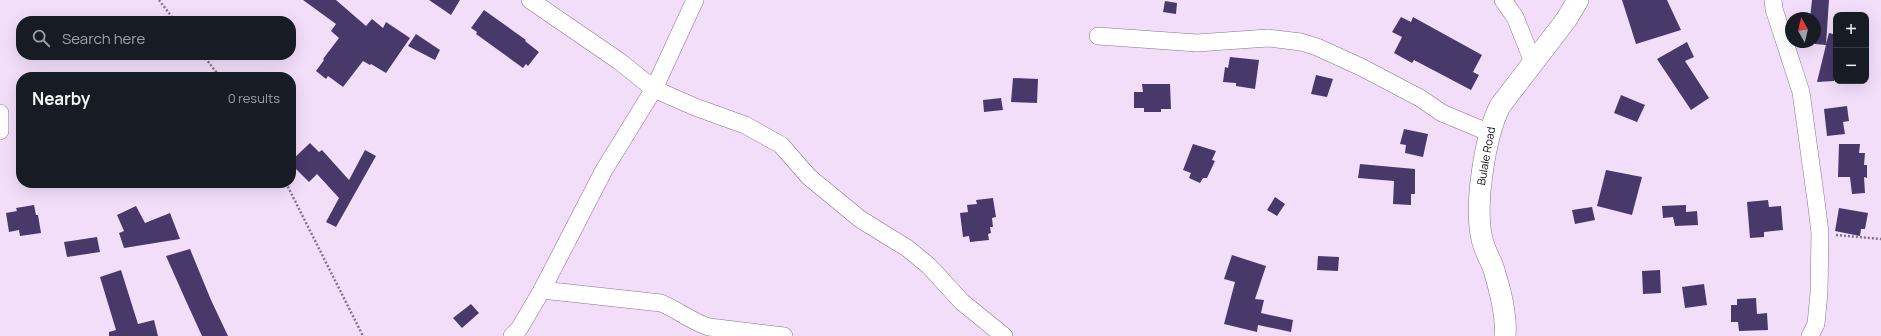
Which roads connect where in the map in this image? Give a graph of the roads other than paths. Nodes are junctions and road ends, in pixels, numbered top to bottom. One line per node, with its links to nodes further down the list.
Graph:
1 (530, 0): 8 (street)
2 (695, 0): 8 (street)
3 (1503, 0): 7 (street)
4 (1578, 0): 7 (street, Bulale Road)
5 (1773, 0): 17 (street)
6 (1098, 36): 11 (street)
7 (1533, 62): 11 (street, Bulale Road)
8 (654, 89): 12 (street); 15 (street)
9 (0, 114): 10 (street)
10 (0, 131)
11 (1490, 133): 16 (street, Bulale Road)
12 (542, 290): 13 (street); 14 (street)
13 (512, 336)
14 (784, 336)
15 (1004, 336)
16 (1505, 336)
17 (1810, 336)

